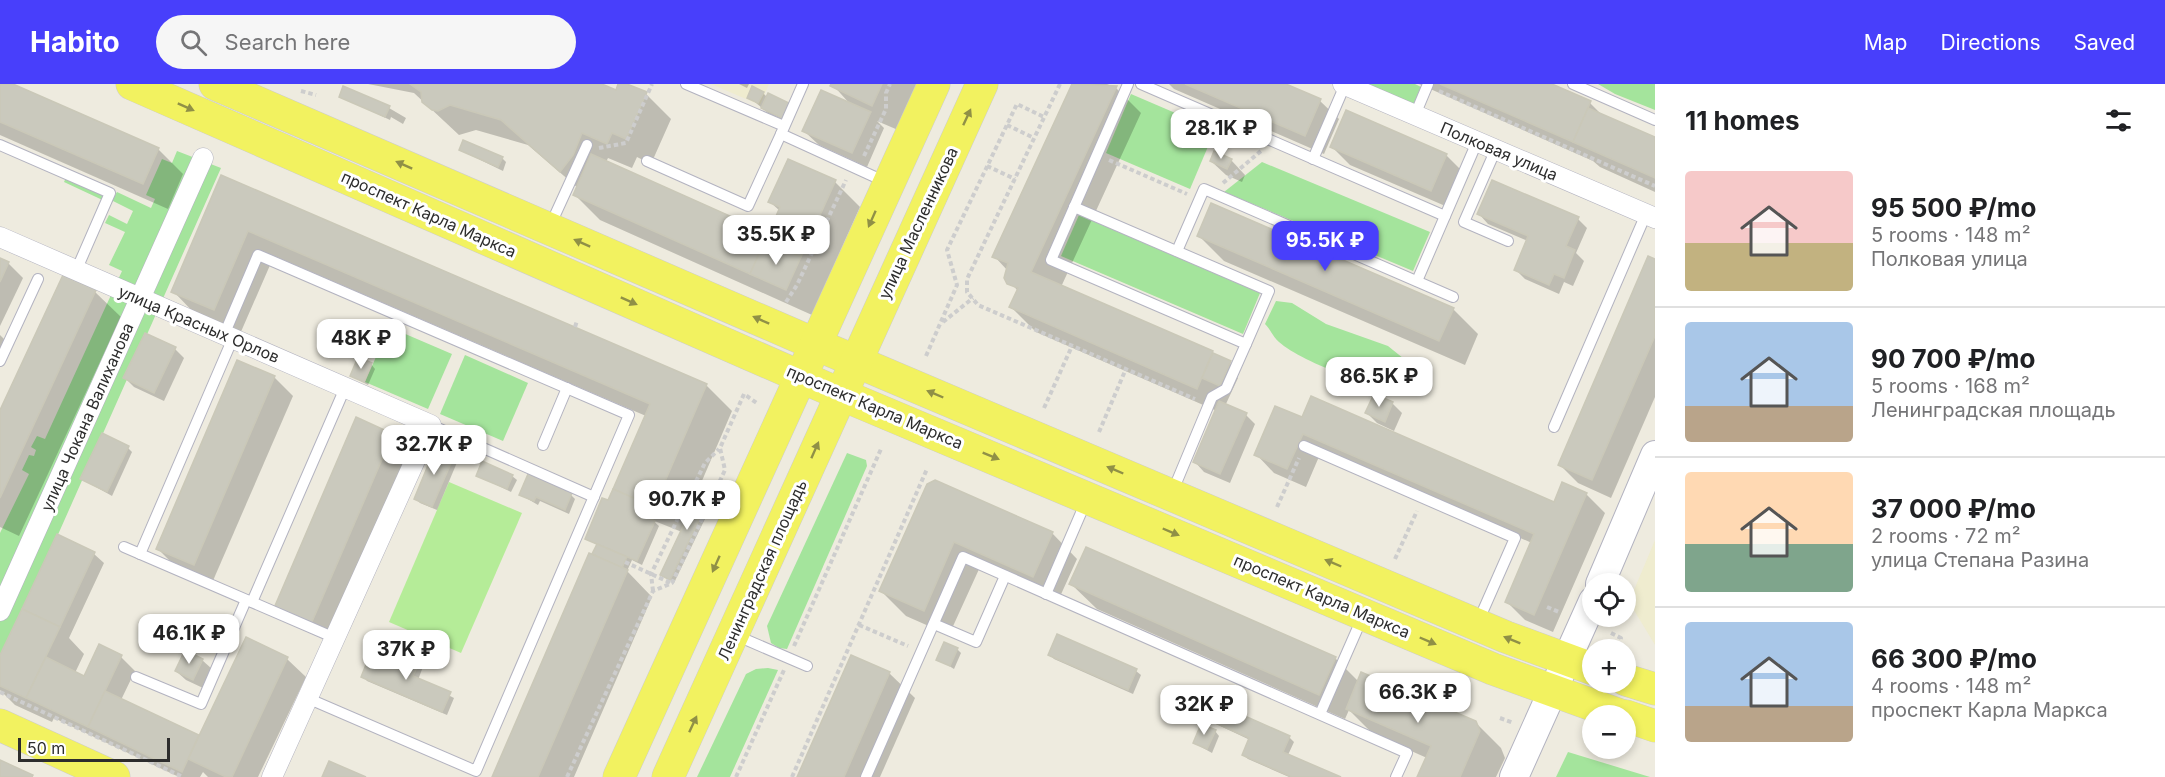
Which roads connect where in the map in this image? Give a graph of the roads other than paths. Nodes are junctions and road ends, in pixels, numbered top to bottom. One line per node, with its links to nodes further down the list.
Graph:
1 (132, 84): 39 (main road, проспект Карла Маркса, one-way to 39)
2 (686, 84): 14 (lane)
3 (803, 84): 14 (lane)
4 (934, 84): 21 (main road)
5 (982, 84): 38 (main road, улица Масленникова, one-way to 5)
6 (1128, 84): 22 (lane)
7 (1141, 84): 19 (lane)
8 (1344, 84): 12 (street, Полковая улица); 19 (lane)
9 (1573, 84): 13 (lane)
10 (1428, 85): 12 (lane)
11 (225, 86): 25 (main road, проспект Карла Маркса, one-way to 11)
12 (1415, 115): 17 (street, Полковая улица)
13 (1655, 120)
14 (782, 130): 20 (lane); 21 (lane)
15 (0, 145): 29 (lane)
16 (587, 145): 25 (lane)
17 (1487, 146): 23 (lane); 24 (street, Полковая улица); 27 (lane)
18 (203, 158): 33 (street, улица Чокана Валиханова)
19 (1313, 159): 23 (lane)
20 (647, 161)
21 (888, 183): 35 (main road, one-way to 35)
22 (1074, 207): 28 (lane); 36 (lane)
23 (1445, 216): 31 (lane)
24 (1651, 216): 44 (lane)
25 (549, 228): 35 (main road, проспект Карла Маркса, one-way to 25)
26 (0, 237): 29 (street, улица Красных Орлов)
27 (1508, 241)
28 (1177, 251): 31 (lane); 36 (lane)
29 (76, 271): 33 (street, улица Красных Орлов)
30 (38, 279): 37 (lane)
31 (1417, 281): 32 (lane)
32 (1453, 297)
33 (141, 299): 34 (street, улица Красных Орлов); 57 (street, улица Чокана Валиханова)
34 (228, 336): 40 (street, улица Красных Орлов); 41 (lane); 52 (lane)
35 (815, 344): 38 (main road, проспект Карла Маркса); 39 (main road)
36 (1246, 344): 48 (lane)
37 (0, 361)
38 (855, 362): 42 (main road, Ленинградская площадь); 48 (main road, проспект Карла Маркса, one-way to 38)
39 (801, 376): 42 (main road, проспект Карла Маркса); 78 (main road, one-way to 78)
40 (345, 388): 43 (street, улица Красных Орлов); 56 (lane)
41 (567, 388): 45 (lane); 50 (lane)
42 (840, 394): 49 (main road, проспект Карла Маркса, one-way to 49); 62 (main road, Ленинградская площадь, one-way to 42)
43 (431, 425): 50 (lane); 63 (street)
44 (1554, 427)
45 (543, 445)
46 (1304, 446): 60 (lane)
47 (1655, 455): 53 (main road)
48 (1171, 494): 60 (main road, проспект Карла Маркса, one-way to 48)
49 (1088, 496): 55 (lane); 58 (main road, проспект Карла Маркса, one-way to 58)
50 (594, 497): 70 (lane)
51 (124, 547): 52 (lane)
52 (140, 554): 56 (lane)
53 (1605, 573)
54 (1005, 576): 55 (lane); 59 (lane); 59 (lane)
55 (1046, 594): 72 (lane)
56 (249, 601): 63 (lane); 66 (lane)
57 (0, 611)
58 (1364, 614): 69 (main road, проспект Карла Маркса, one-way to 69); 72 (lane)
59 (934, 624): 80 (lane)
60 (1477, 625): 64 (main road, проспект Карла Маркса, one-way to 60)
61 (1588, 627): 64 (main road)
62 (734, 634): 65 (lane); 79 (main road, Ленинградская площадь, one-way to 62)
63 (335, 638): 70 (street)
64 (1580, 665): 69 (main road)
65 (807, 666)
66 (136, 676)
67 (1636, 683): 68 (main road)
68 (1655, 689)
69 (1552, 692): 71 (main road, проспект Карла Маркса); 82 (main road)
70 (307, 698): 77 (street)
71 (1592, 705)
72 (1320, 714): 81 (lane)
73 (1636, 720): 75 (main road, проспект Карла Маркса)
74 (0, 725): 76 (main road)
75 (1655, 726)
76 (114, 777)
77 (272, 777)
78 (619, 777)
79 (668, 777)
80 (866, 777)
81 (1396, 777)
82 (1514, 777)

